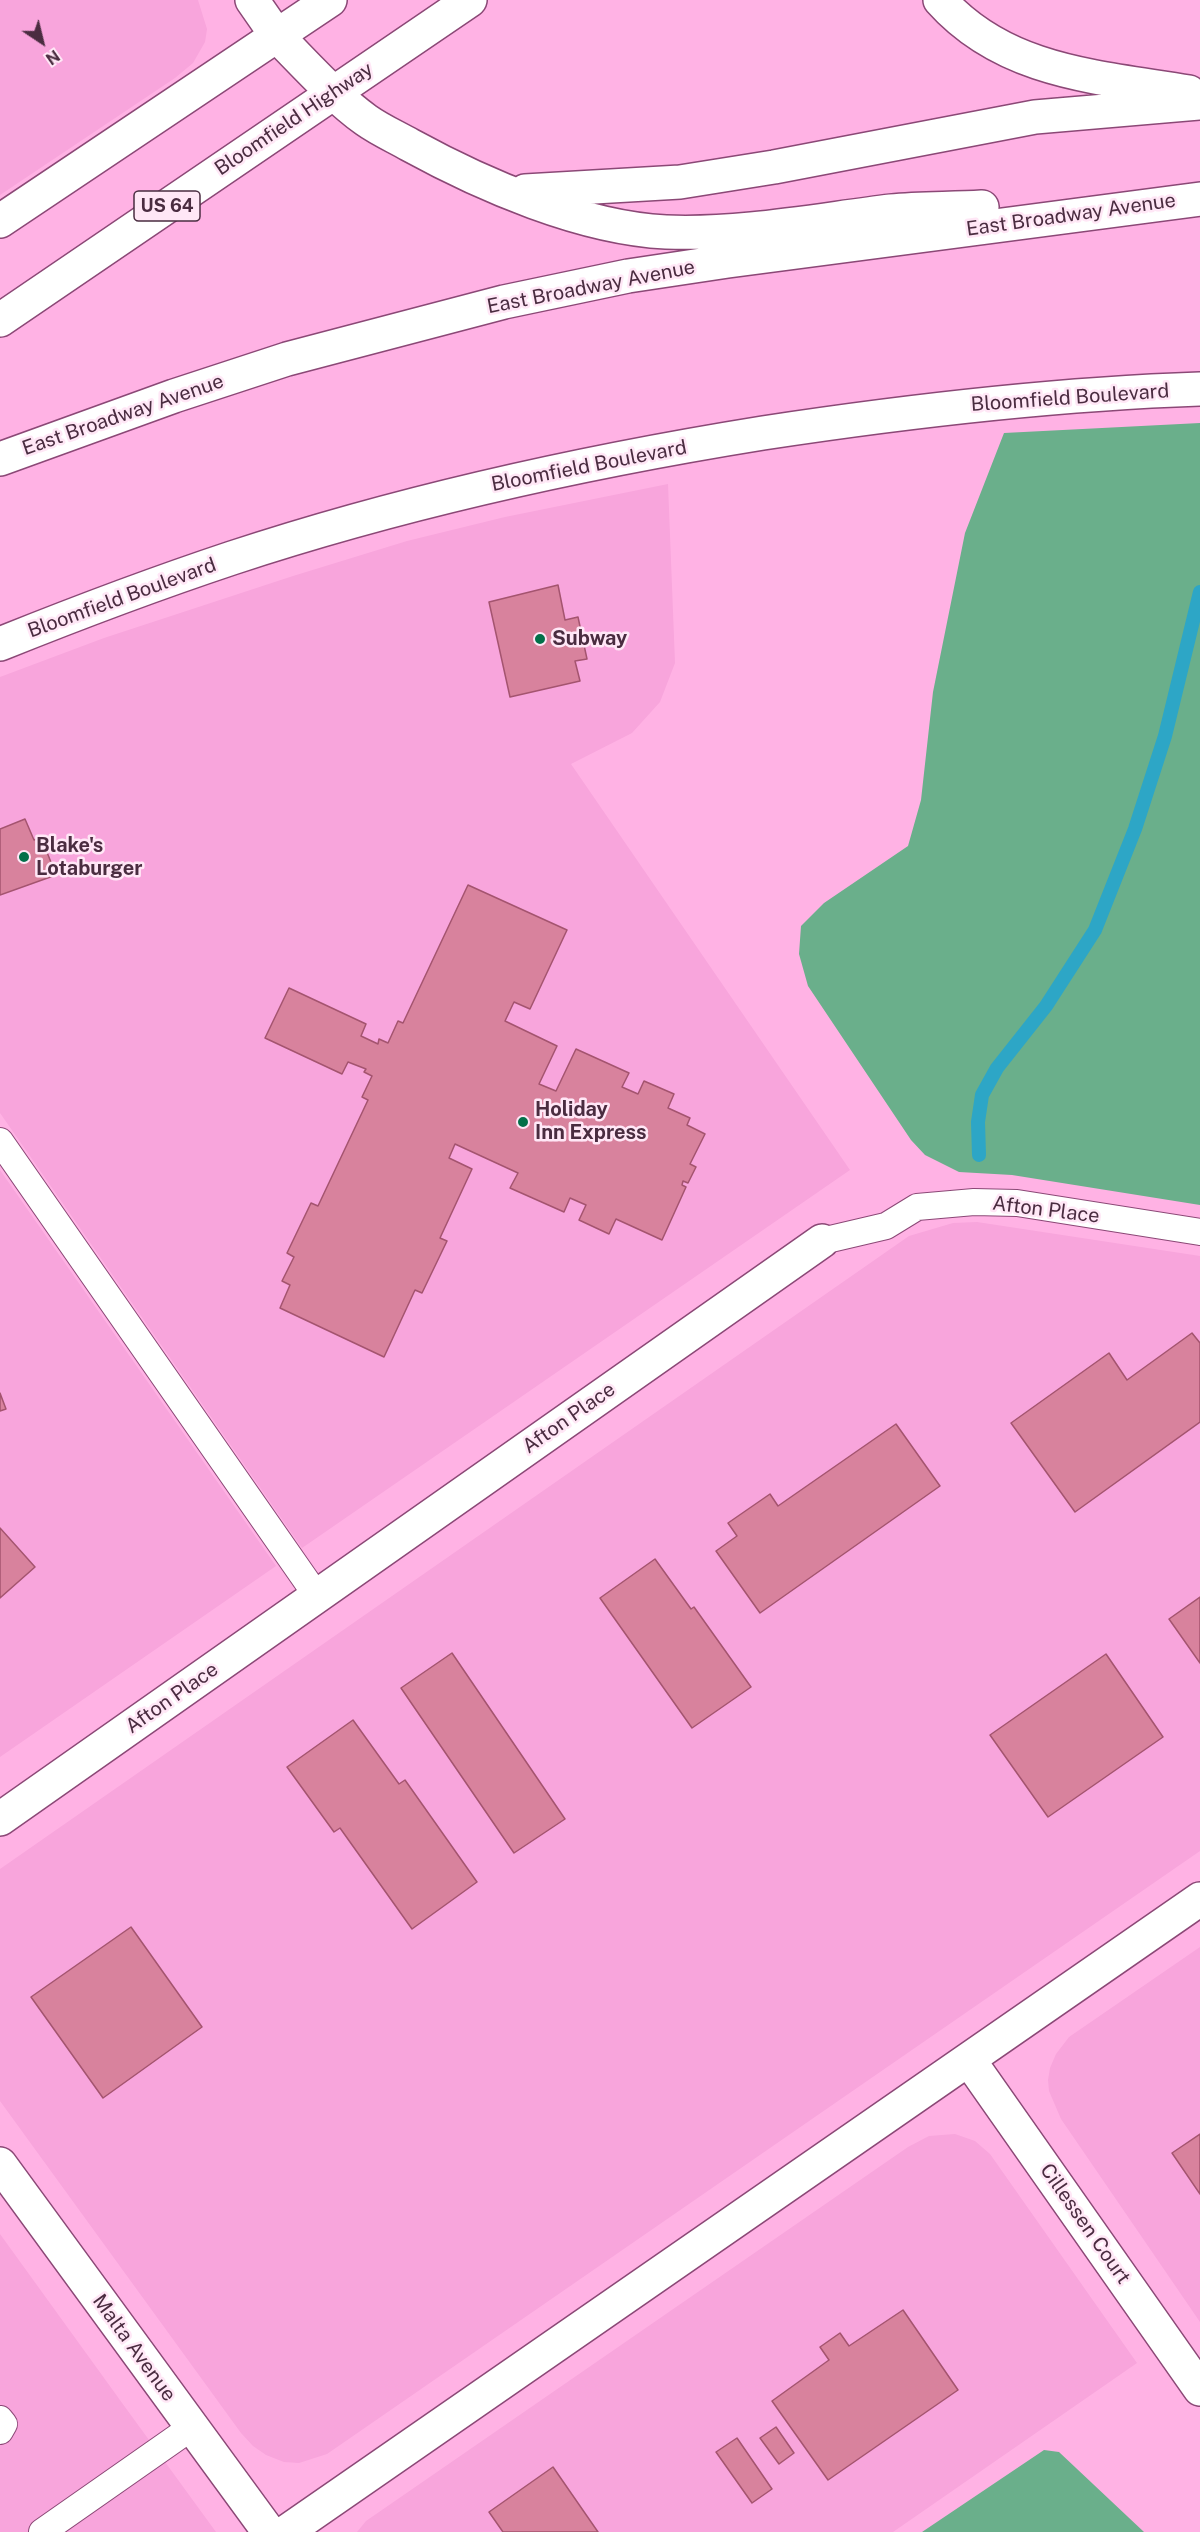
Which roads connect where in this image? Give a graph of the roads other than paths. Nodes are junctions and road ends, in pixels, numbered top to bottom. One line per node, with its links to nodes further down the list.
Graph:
1 (252, 0): 5 (main road)
2 (330, 0): 5 (main road)
3 (470, 0): 6 (main road, Bloomfield Highway / US 64)
4 (940, 0): 7 (main road)
5 (277, 36): 6 (main road); 11 (main road)
6 (333, 93): 9 (main road); 12 (main road, Bloomfield Highway / US 64)
7 (1200, 93)
8 (1200, 104): 9 (main road)
9 (513, 192): 10 (main road)
10 (1194, 199): 14 (main road, East Broadway Avenue)
11 (0, 221)
12 (0, 320)
13 (1200, 389): 15 (main road, Bloomfield Boulevard)
14 (0, 459)
15 (0, 644)
16 (0, 1141): 19 (lane)
17 (1200, 1233): 18 (lane, Afton Place)
18 (822, 1241): 19 (main road, Afton Place)
19 (318, 1596): 20 (main road, Afton Place)
20 (0, 1819)
21 (1200, 1899): 22 (main road)
22 (969, 2060): 24 (main road, Cillessen Court); 30 (main road)
23 (0, 2164): 26 (main road, Malta Avenue)
24 (1200, 2389)
25 (0, 2419): 27 (lane)
26 (192, 2427): 28 (lane); 29 (main road, Malta Avenue)
27 (0, 2432)
28 (51, 2530)
29 (268, 2532)
30 (286, 2532)

